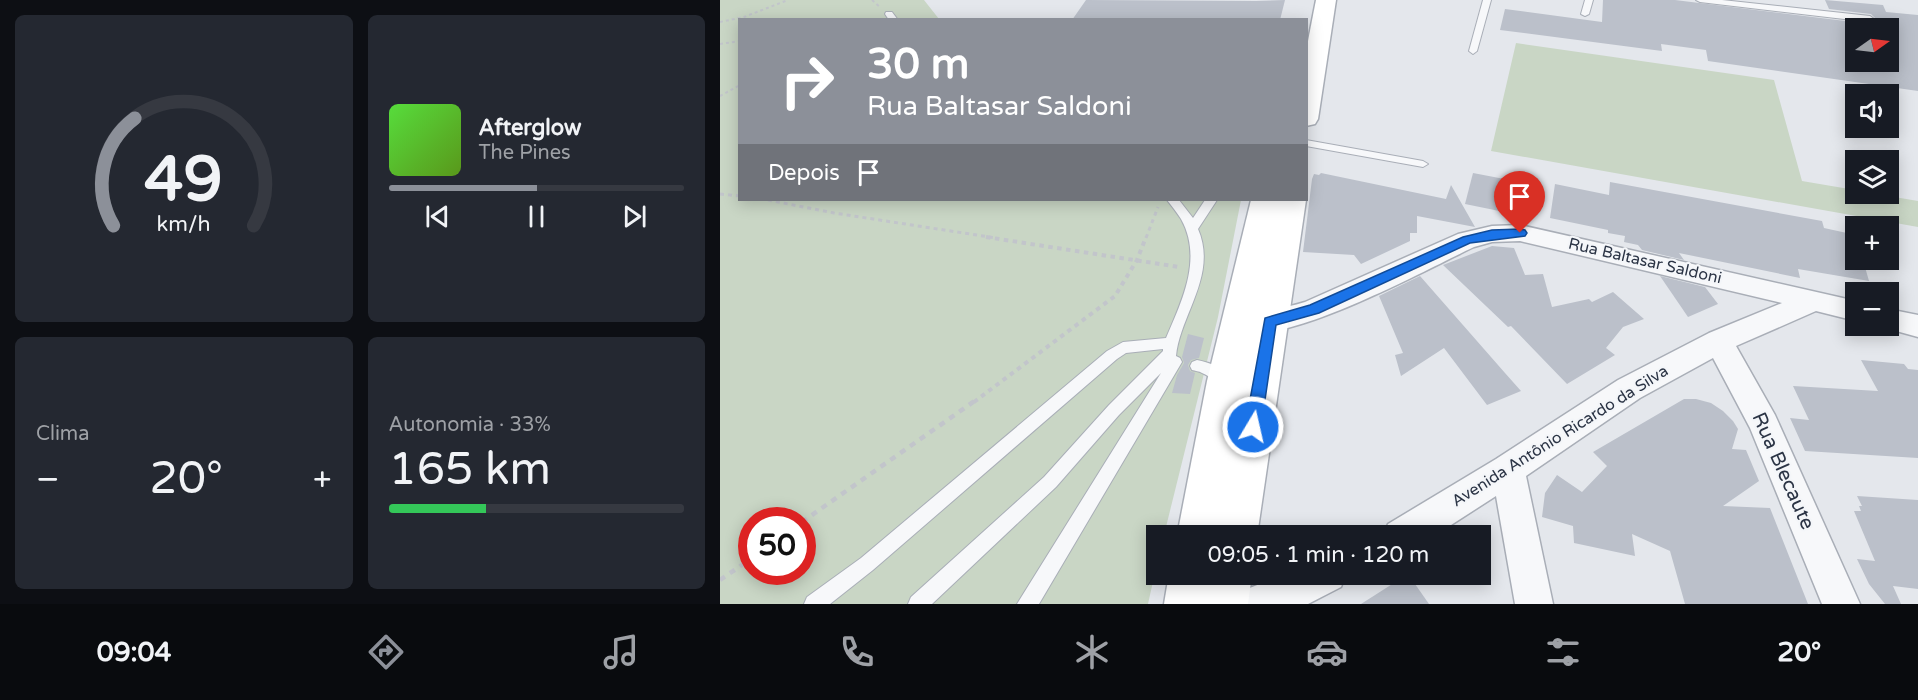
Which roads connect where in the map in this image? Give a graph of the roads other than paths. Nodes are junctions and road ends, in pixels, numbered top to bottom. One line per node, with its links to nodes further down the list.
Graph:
1 (1326, 0): 8 (main road)
2 (1487, 0): 7 (lane)
3 (1589, 0): 5 (lane)
4 (1700, 0): 6 (lane)
5 (1585, 14)
6 (1861, 18)
7 (1473, 51)
8 (1308, 106)
9 (1308, 143): 10 (lane)
10 (1424, 164)
11 (1174, 201): 15 (lane)
12 (1210, 201): 15 (lane)
13 (1265, 201): 19 (main road)
14 (1292, 201): 19 (main road)
15 (1192, 229): 22 (lane)
16 (1814, 301): 17 (street); 19 (street, Rua Baltasar Saldoni); 21 (street, Avenida Antônio Ricardo da Silva)
17 (1845, 308)
18 (1899, 322): 20 (street)
19 (1255, 323): 23 (main road)
20 (1918, 326)
21 (1719, 341): 24 (street, Avenida Antônio Ricardo da Silva); 38 (street, Rua Blecaute)
22 (1174, 355): 31 (lane); 32 (lane); 33 (lane)
23 (1236, 370): 25 (main road); 26 (main road)
24 (1508, 470): 27 (street, Avenida Antônio Ricardo da Silva); 37 (street)
25 (1201, 525)
26 (1236, 525)
27 (1419, 525)
28 (1190, 585): 34 (main road)
29 (1228, 585): 35 (main road)
30 (1308, 585): 36 (street)
31 (814, 604)
32 (918, 604)
33 (1027, 604)
34 (1187, 604)
35 (1225, 604)
36 (1255, 604)
37 (1534, 604)
38 (1841, 604)

